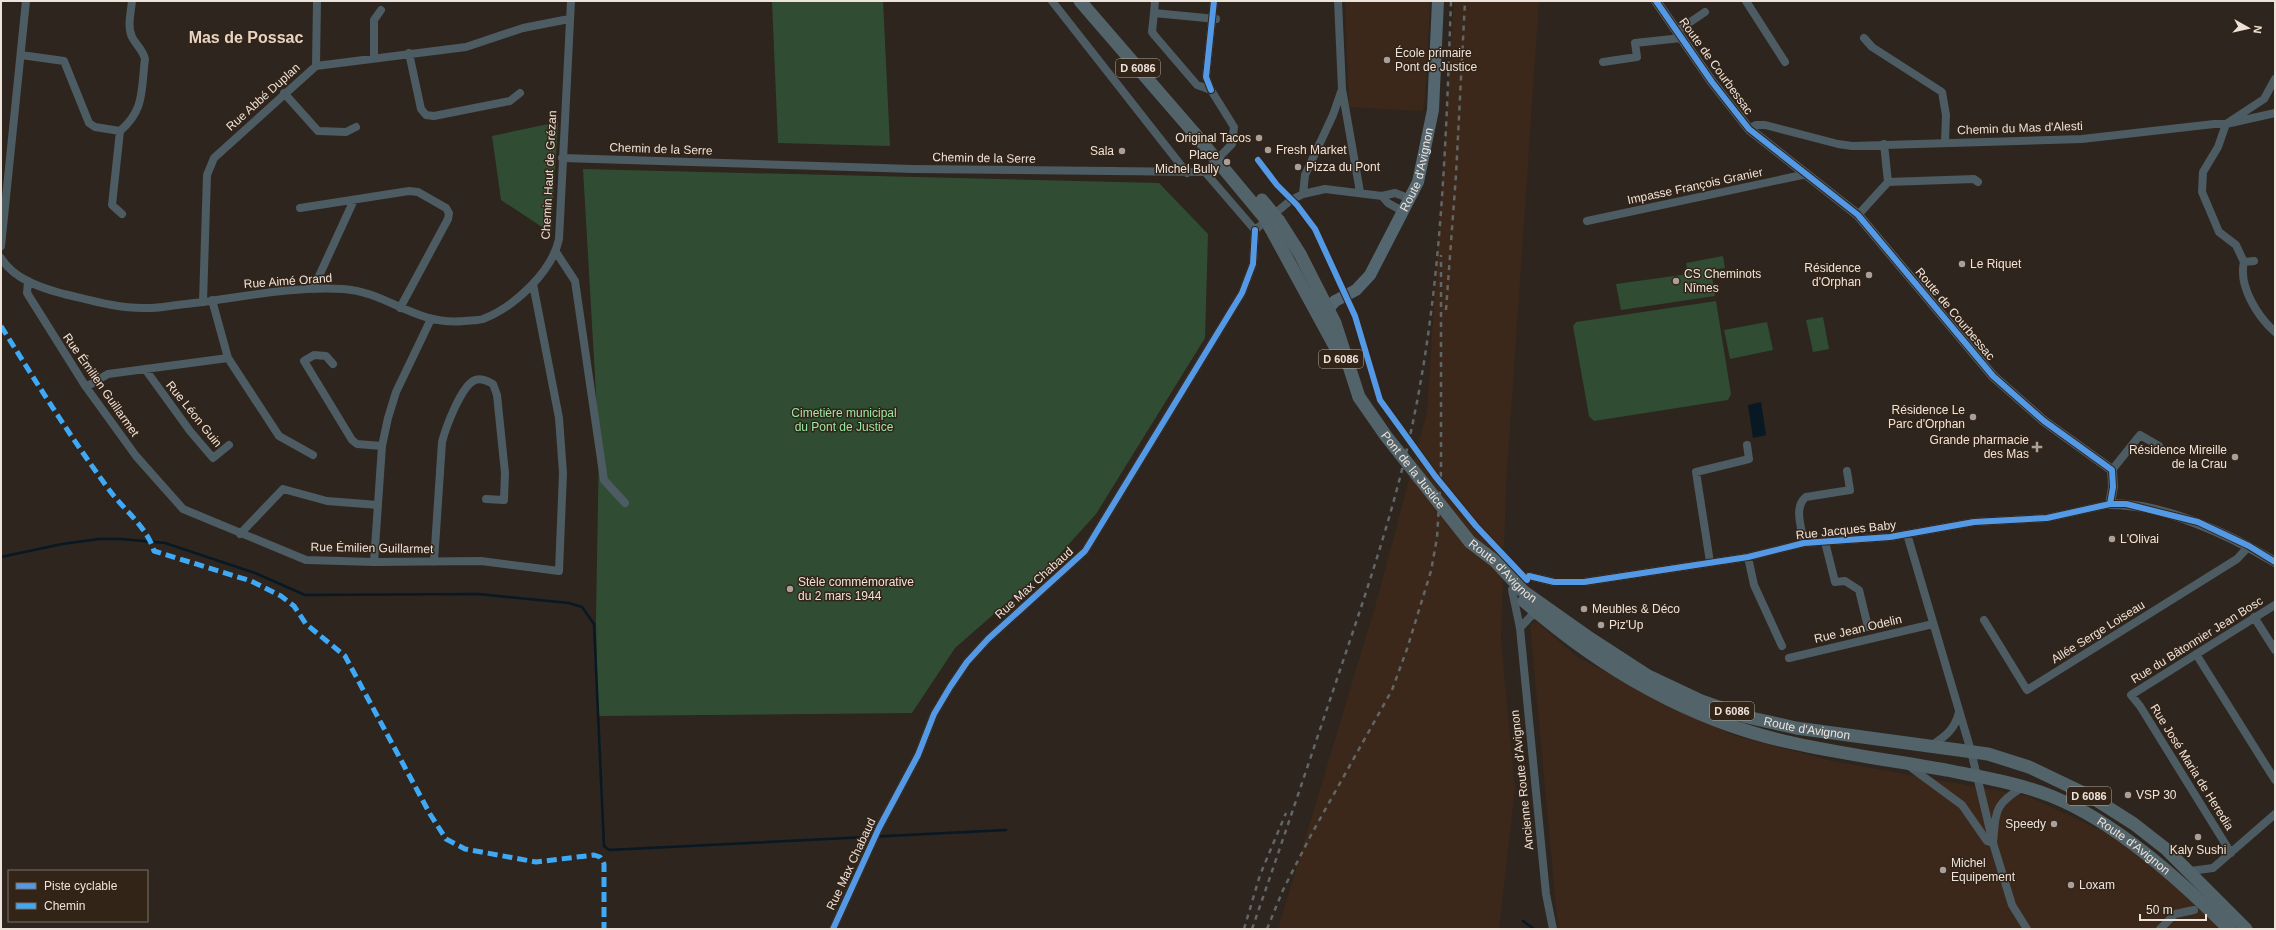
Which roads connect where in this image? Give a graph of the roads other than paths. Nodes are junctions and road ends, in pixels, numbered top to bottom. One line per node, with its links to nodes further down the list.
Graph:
1 (26, 1): 22 (street)
2 (132, 1): 38 (street)
3 (317, 1): 26 (street)
4 (571, 1): 17 (street, Chemin Haut de Grézan)
5 (1052, 1): 44 (street)
6 (1080, 1): 39 (main road, D 6086)
7 (1092, 1): 39 (main road, D 6086)
8 (1155, 1): 16 (street)
9 (1214, 1): 18 (street)
10 (1338, 1): 28 (street)
11 (1438, 1): 51 (main road, Route d'Avignon)
12 (1656, 1): 19 (street, Route de Courbessac)
13 (1746, 1): 25 (street)
14 (382, 10): 23 (street)
15 (1705, 12): 19 (street)
16 (1154, 13): 18 (street); 29 (street)
17 (569, 19): 21 (street, Rue Abbé Duplan); 42 (street, Chemin Haut de Grézan)
18 (1214, 19): 29 (street)
19 (1679, 34): 24 (street); 37 (street, Route de Courbessac)
20 (1864, 38): 40 (street)
21 (409, 53): 23 (street, Rue Abbé Duplan); 31 (street)
22 (21, 55): 38 (street); 60 (street)
23 (374, 58): 26 (street, Rue Abbé Duplan)
24 (1603, 62)
25 (1785, 62)
26 (316, 66): 30 (street, Rue Abbé Duplan)
27 (2275, 80): 35 (street)
28 (1342, 89): 33 (street); 34 (street)
29 (1211, 90): 43 (street)
30 (284, 93): 36 (street); 68 (street, Rue Abbé Duplan)
31 (520, 94)
32 (2275, 113): 35 (street, Chemin du Mas d'Alesti)
33 (1332, 115): 34 (street); 49 (street)
34 (1346, 115): 48 (street)
35 (2226, 124): 40 (street, Chemin du Mas d'Alesti); 64 (street)
36 (356, 127)
37 (1749, 128): 41 (street, Chemin du Mas d'Alesti); 45 (street, Route de Courbessac)
38 (120, 131): 55 (street)
39 (1198, 131): 58 (main road, D 6086, bridge)
40 (1945, 142): 41 (street, Chemin du Mas d'Alesti)
41 (1884, 144): 46 (street)
42 (562, 158): 44 (street, Chemin de la Serre); 61 (street, Chemin Haut de Grézan)
43 (1205, 172): 44 (street, Chemin de la Serre); 59 (street)
44 (1188, 173)
45 (1807, 174): 56 (street, Route de Courbessac); 57 (street, Impasse François Granier)
46 (1888, 182): 47 (street); 56 (street)
47 (1978, 182)
48 (1360, 192): 49 (street); 50 (street)
49 (1303, 194): 59 (street)
50 (1382, 196): 51 (street); 54 (street)
51 (1411, 199): 54 (main road, Route d'Avignon)
52 (354, 200): 53 (street); 67 (street); 69 (street)
53 (300, 208)
54 (1404, 212): 70 (main road, Route d'Avignon)
55 (122, 214)
56 (1858, 215): 84 (street, Route de Courbessac)
57 (1588, 221)
58 (1275, 225): 70 (main road, D 6086); 72 (main road, D 6086)
59 (1255, 230): 127 (street, Rue Max Chabaud)
60 (1, 246)
61 (556, 252): 66 (street, Rue Aimé Orand); 87 (street, Chemin Haut de Grézan)
62 (1, 258): 65 (street, Rue Aimé Orand)
63 (2254, 261): 64 (street)
64 (2244, 262): 73 (street)
65 (28, 281): 68 (street, Rue Aimé Orand); 77 (street, Rue Émilien Guillarmet)
66 (533, 284): 71 (street, Rue Aimé Orand); 98 (street, Rue Émilien Guillarmet)
67 (314, 289): 68 (street, Rue Aimé Orand); 69 (street, Rue Aimé Orand)
68 (208, 301): 74 (street, Rue Abbé Duplan)
69 (400, 308): 71 (street, Rue Aimé Orand)
70 (1328, 309): 72 (main road); 78 (main road, D 6086)
71 (431, 319): 81 (street)
72 (1321, 322): 78 (main road, D 6086)
73 (2275, 332)
74 (228, 358): 76 (street); 83 (street, Rue Abbé Duplan)
75 (333, 364): 81 (street)
76 (145, 369): 77 (street); 79 (street, Rue Léon Guin)
77 (86, 387): 90 (street, Rue Émilien Guillarmet)
78 (1360, 397): 92 (main road, Pont de la Justice / D 6086, bridge)
79 (229, 445)
80 (1747, 445): 99 (street)
81 (382, 446): 89 (street)
82 (2159, 446): 84 (street)
83 (313, 455)
84 (2112, 470): 88 (street)
85 (1847, 471): 94 (street)
86 (486, 499): 98 (street)
87 (625, 503)
88 (2110, 504): 91 (street, Rue Jacques Baby); 95 (street)
89 (378, 505): 90 (street); 97 (street)
90 (240, 534): 97 (street, Rue Émilien Guillarmet)
91 (1907, 534): 93 (street, Rue Jacques Baby); 107 (street)
92 (1470, 542): 102 (main road, Route d'Avignon / D 6086); 116 (main road, Route d'Avignon / D 6086)
93 (1825, 542): 94 (street, Rue Jacques Baby); 108 (street)
94 (1804, 543): 96 (street, Rue Jacques Baby)
95 (2249, 546): 100 (street); 106 (street, Allée Serge Loiseau)
96 (1748, 556): 99 (street, Rue Jacques Baby); 110 (street)
97 (374, 562): 98 (street, Rue Émilien Guillarmet)
98 (434, 562)
99 (1710, 562): 101 (street, Rue Jacques Baby)
100 (2275, 562)
101 (1529, 576)
102 (1512, 590): 104 (main road, Route d'Avignon / D 6086); 109 (street, Ancienne Route d'Avignon)
103 (2275, 605): 105 (street, Rue du Bâtonnier Jean Bosc)
104 (1539, 614): 109 (street); 118 (main road, Route d'Avignon / D 6086)
105 (2254, 618): 111 (street); 112 (street, Rue du Bâtonnier Jean Bosc)
106 (1984, 620)
107 (1933, 624): 113 (street, Rue Jean Odelin); 115 (street)
108 (1868, 627)
109 (1520, 628): 128 (street, Ancienne Route d'Avignon)
110 (1782, 646)
111 (2275, 650)
112 (2196, 654): 114 (street, Rue du Bâtonnier Jean Bosc); 120 (street)
113 (1789, 658)
114 (2131, 695): 124 (street, Rue José Maria de Heredia)
115 (1959, 712): 116 (street); 117 (street)
116 (1932, 745): 117 (main road, Route d'Avignon / D 6086)
117 (1971, 751): 119 (street); 125 (main road, Route d'Avignon / D 6086)
118 (1905, 763): 119 (main road, Route d'Avignon / D 6086); 123 (street)
119 (1976, 776): 121 (main road, Route d'Avignon / D 6086); 123 (street)
120 (2275, 780)
121 (2023, 787): 123 (street); 131 (main road, Route d'Avignon / D 6086)
122 (2275, 814): 124 (street)
123 (1993, 843): 129 (street)
124 (2231, 853): 125 (street)
125 (2190, 871): 132 (main road, Route d'Avignon / D 6086)
126 (2194, 910): 130 (street)
127 (833, 929)
128 (1553, 929)
129 (2027, 929)
130 (2160, 929)
131 (2229, 929)
132 (2246, 929)

